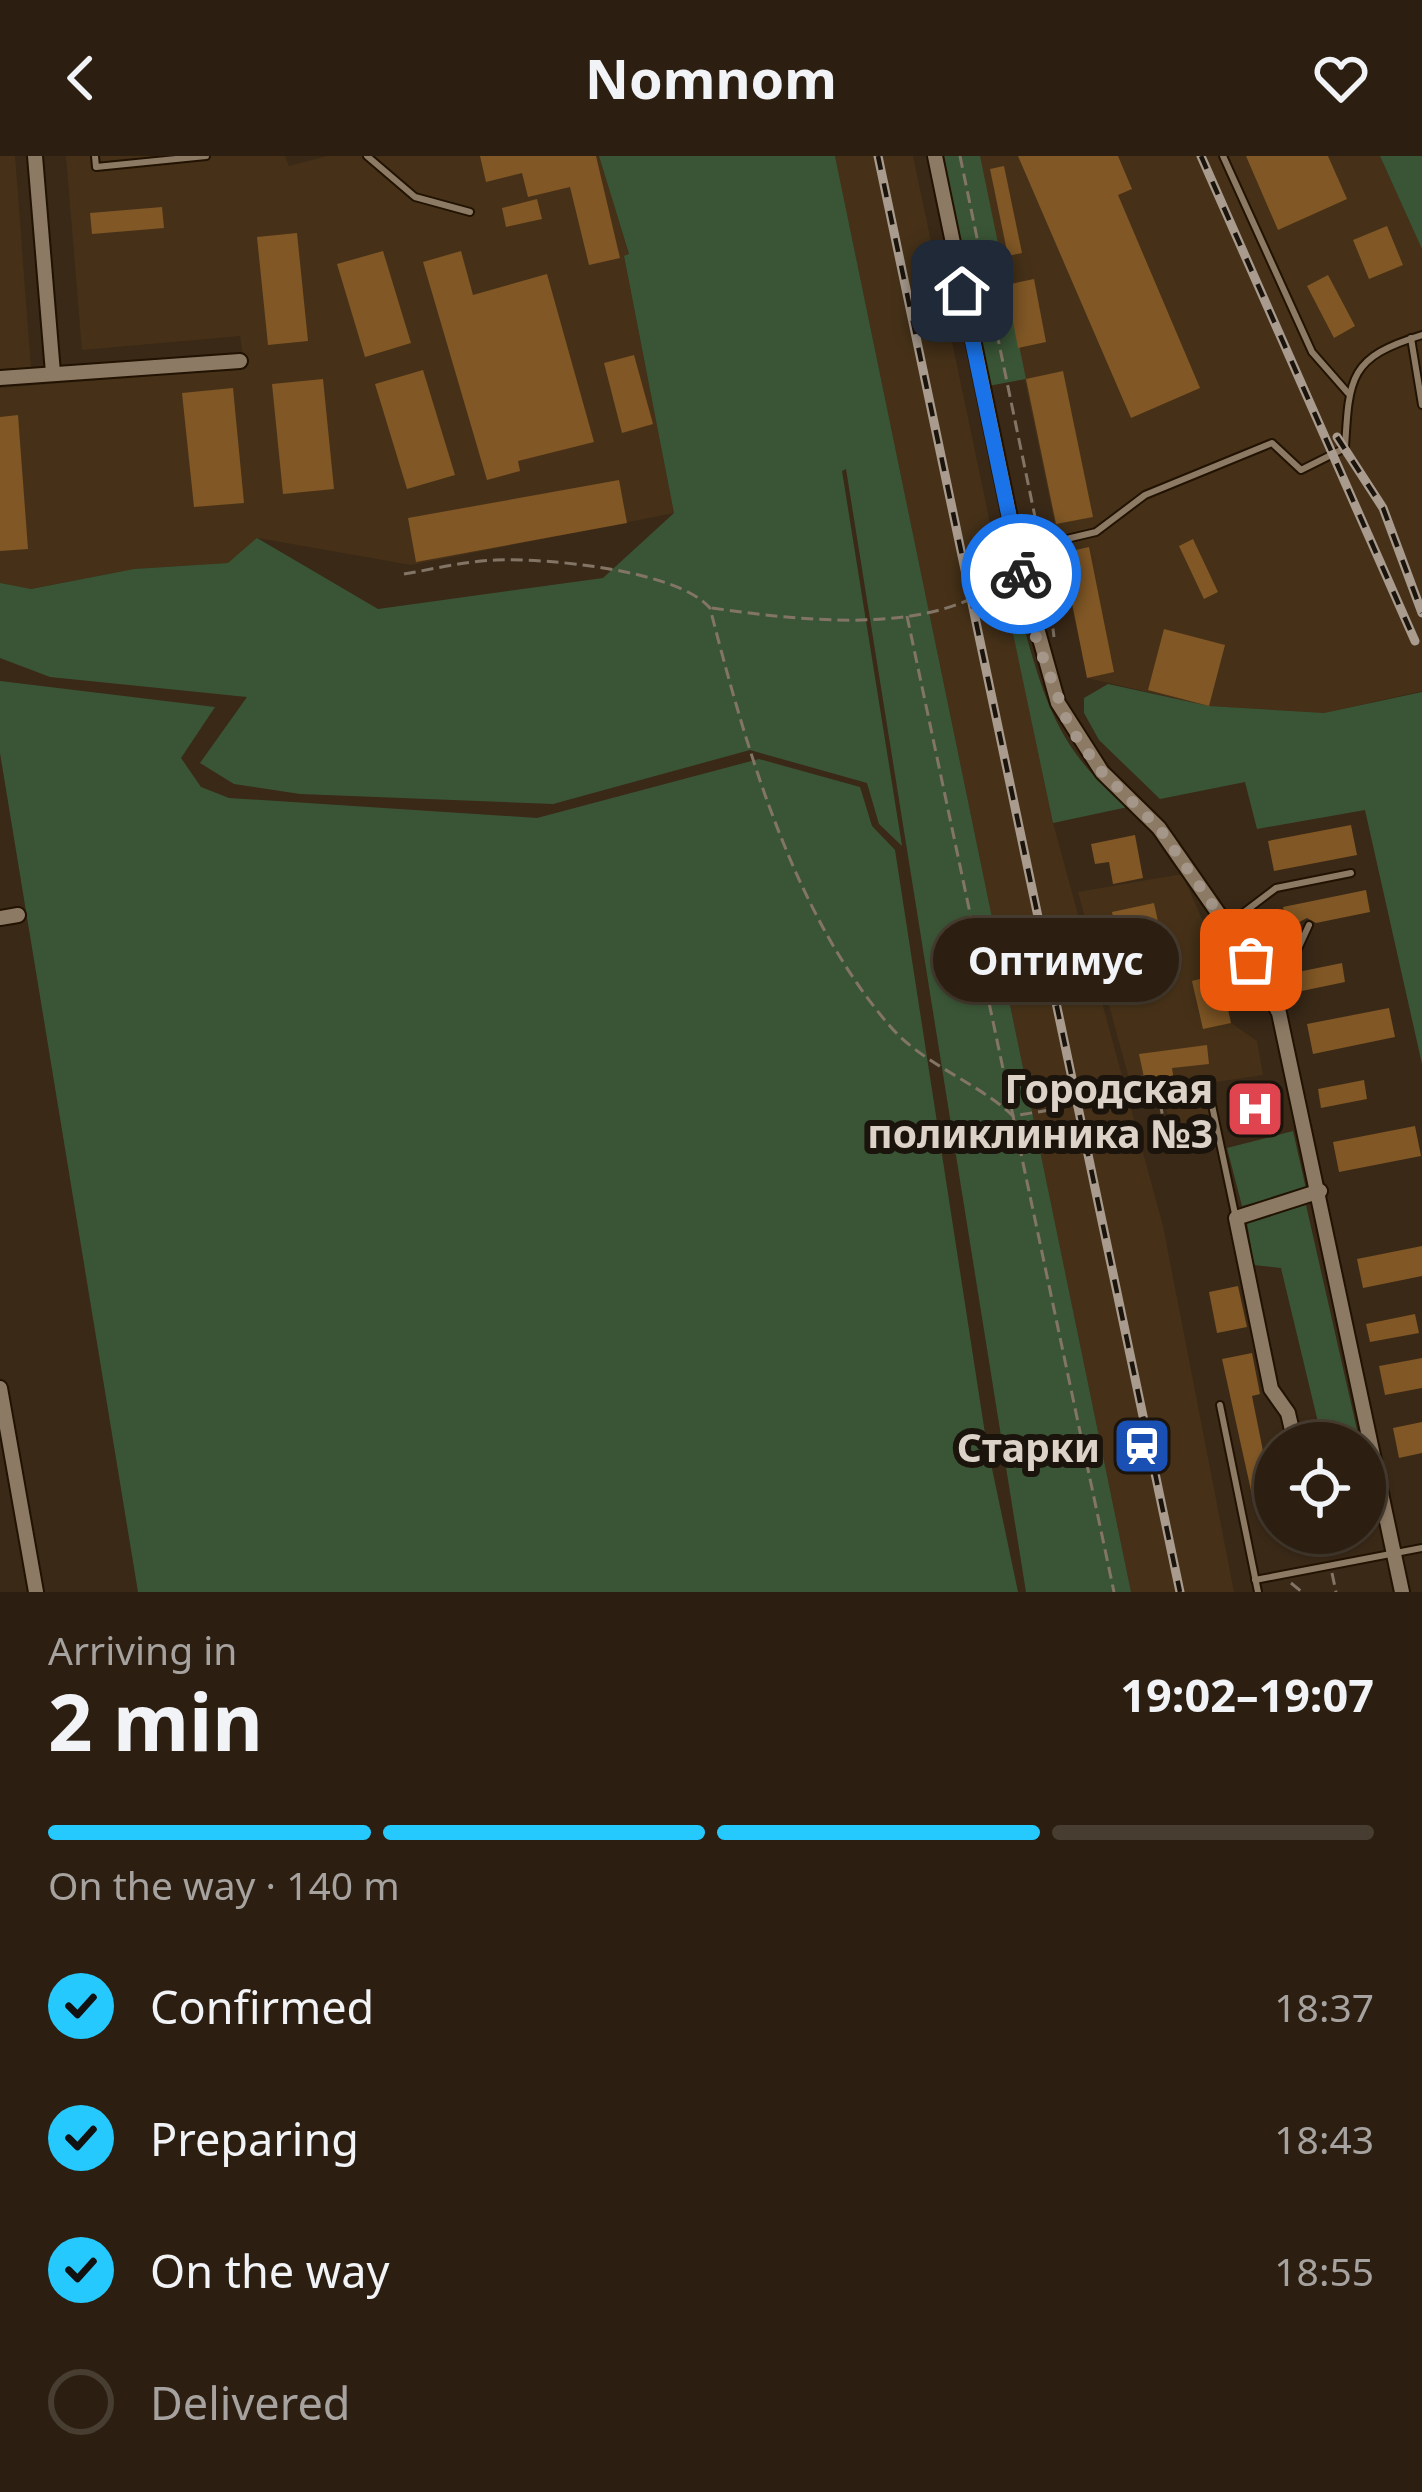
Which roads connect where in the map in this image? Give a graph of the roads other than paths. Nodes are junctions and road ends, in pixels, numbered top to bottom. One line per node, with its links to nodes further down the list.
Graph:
1 (35, 156): 11 (street)
2 (95, 156): 3 (lane)
3 (206, 156)
4 (367, 156): 7 (lane)
5 (935, 156): 15 (street)
6 (1223, 156): 13 (lane)
7 (470, 212)
8 (1422, 335): 9 (lane)
9 (1411, 338): 13 (lane); 14 (lane)
10 (240, 361): 11 (street)
11 (52, 373): 12 (street)
12 (0, 378)
13 (1348, 393): 15 (lane)
14 (1422, 405)
15 (1016, 550): 19 (street)
16 (1351, 873): 19 (lane)
17 (18, 915): 18 (street)
18 (0, 918)
19 (1227, 925): 21 (street)
20 (1309, 925): 21 (lane)
21 (1251, 960): 23 (street)
22 (1209, 1091): 24 (lane)
23 (1319, 1191): 24 (street); 28 (street)
24 (1236, 1218): 27 (street)
25 (0, 1388): 29 (street)
26 (1220, 1405): 34 (lane)
27 (1290, 1422)
28 (1367, 1422)
29 (11, 1454): 30 (street); 35 (street)
30 (0, 1479)
31 (1386, 1512): 33 (street)
32 (1422, 1548): 33 (lane)
33 (1394, 1553): 34 (lane); 37 (street)
34 (1255, 1580): 36 (lane)
35 (36, 1592)
36 (1258, 1592)
37 (1402, 1592)

